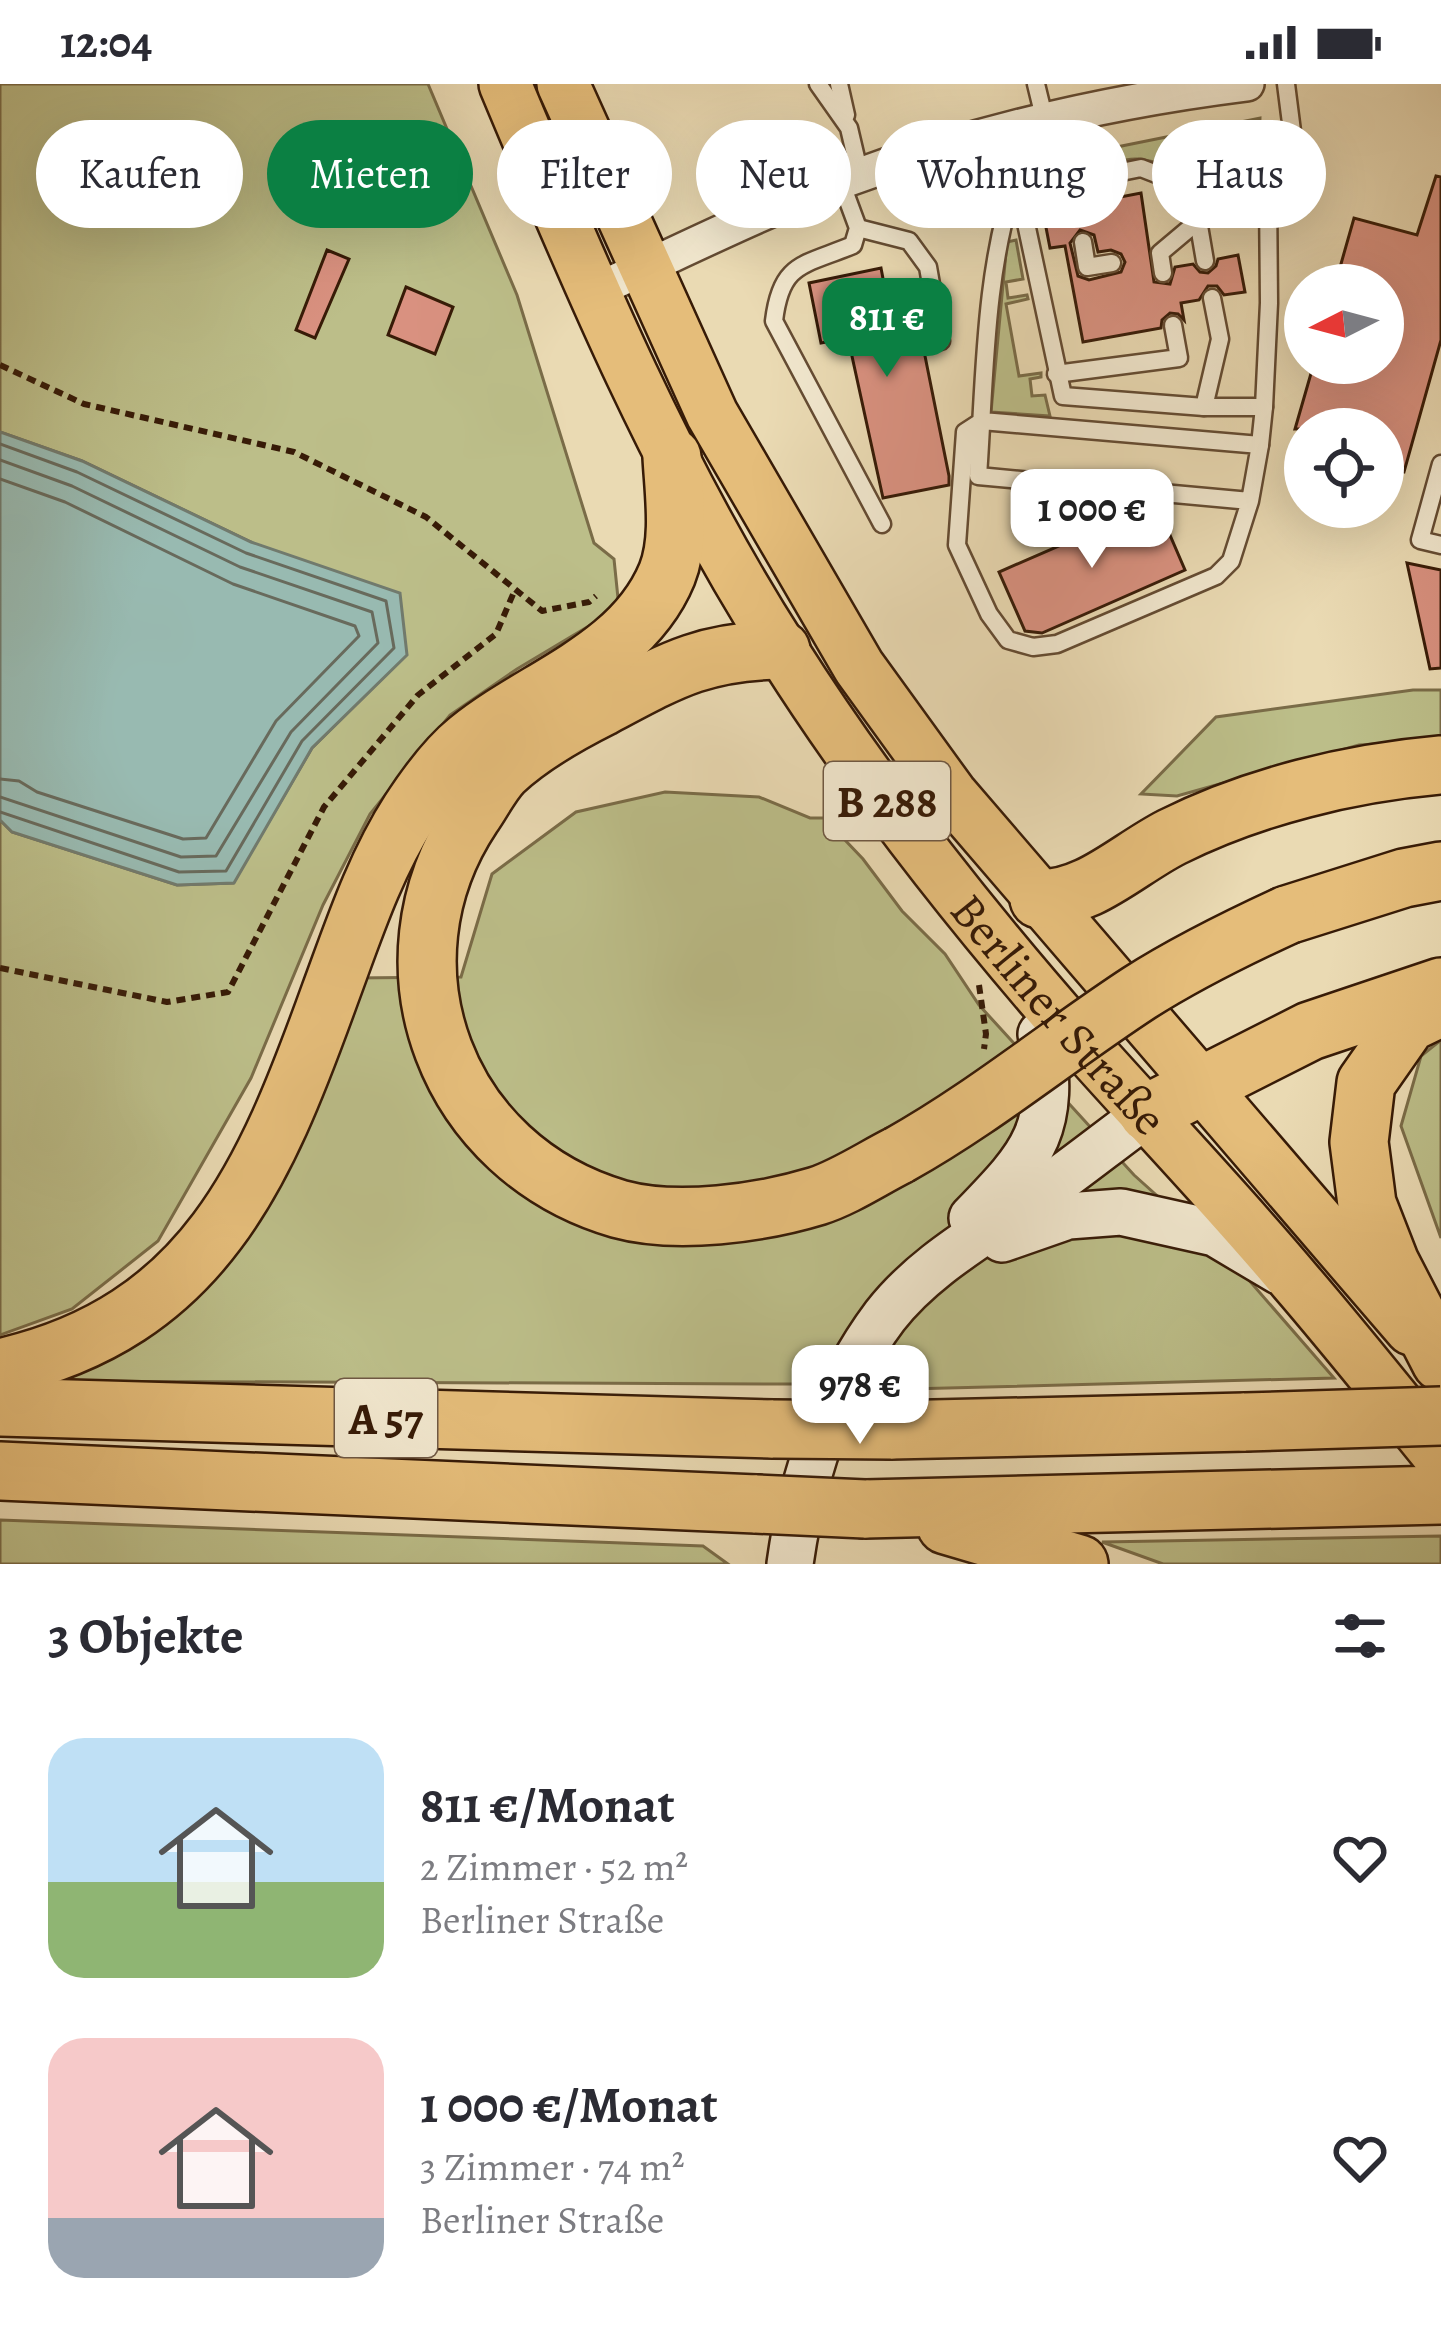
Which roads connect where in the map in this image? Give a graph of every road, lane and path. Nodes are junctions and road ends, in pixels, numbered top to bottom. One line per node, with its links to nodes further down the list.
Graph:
1 (505, 84): 28 (main road, Berliner Straße / B 288)
2 (562, 84): 26 (main road, Berliner Straße / B 288)
3 (818, 84): 8 (lane)
4 (839, 84): 9 (lane)
5 (1036, 84): 10 (lane)
6 (1247, 84): 11 (street)
7 (1286, 84): 12 (lane)
8 (843, 120)
9 (847, 120)
10 (1045, 120)
11 (1050, 120)
12 (1291, 120)
13 (851, 185): 15 (lane)
14 (736, 228): 26 (street)
15 (857, 228): 31 (lane); 41 (lane)
16 (1000, 228): 36 (lane)
17 (1026, 228): 33 (lane)
18 (1189, 228): 22 (lane)
19 (1199, 228): 24 (lane)
20 (1268, 228): 35 (lane)
21 (1083, 242): 25 (lane)
22 (1160, 253): 23 (lane); 27 (lane)
23 (1139, 257)
24 (1205, 261)
25 (1112, 262)
26 (644, 268): 28 (street); 48 (main road, Berliner Straße / B 288)
27 (1163, 273)
28 (594, 292): 38 (main road, Berliner Straße / B 288)
29 (1212, 298): 34 (lane)
30 (1173, 326): 33 (lane)
31 (941, 341)
32 (0, 365): 44 (path)
33 (1056, 374): 34 (lane)
34 (1204, 407): 35 (lane)
35 (1264, 407): 37 (lane)
36 (982, 421): 37 (lane); 40 (lane); 40 (lane)
37 (1260, 445): 40 (lane)
38 (672, 457): 45 (main road, Berliner Straße / B 288); 58 (highway)
39 (1441, 464): 42 (lane)
40 (1250, 501)
41 (882, 524)
42 (1441, 545)
43 (606, 588): 44 (path)
44 (514, 592): 50 (path)
45 (781, 650): 47 (highway, bridge); 49 (main road, Berliner Straße / B 288)
46 (1441, 765): 48 (highway)
47 (1441, 871)
48 (1039, 899): 53 (main road, Berliner Straße / B 288)
49 (1013, 959): 54 (main road, Berliner Straße / B 288); 55 (main road)
50 (0, 968)
51 (1441, 987): 53 (highway)
52 (1441, 1007): 57 (highway)
53 (1200, 1087): 54 (highway); 57 (main road, Berliner Straße / B 288)
54 (1148, 1113): 55 (main road); 56 (main road, Berliner Straße / B 288)
55 (943, 1260): 56 (main road); 65 (main road)
56 (1297, 1282): 61 (main road, Berliner Straße / B 288)
57 (1441, 1363)
58 (0, 1368)
59 (0, 1407): 60 (highway, A 57, bridge)
60 (1441, 1416)
61 (1441, 1457)
62 (0, 1471): 64 (highway, A 57, bridge)
63 (1441, 1495): 64 (highway, A 57)
64 (880, 1510): 66 (highway)
65 (790, 1564)
66 (1079, 1564)

